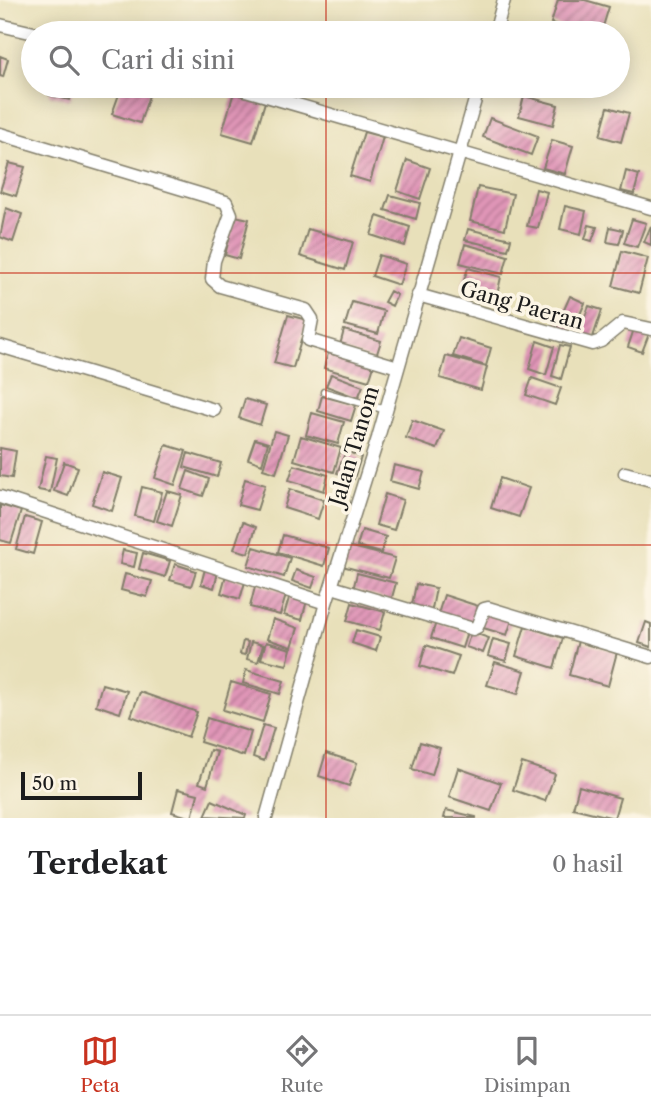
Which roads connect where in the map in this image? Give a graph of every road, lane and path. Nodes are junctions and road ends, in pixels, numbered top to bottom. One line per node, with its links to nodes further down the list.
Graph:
1 (504, 0): 2 (street)
2 (498, 21)
3 (0, 24): 4 (street)
4 (21, 30)
5 (275, 98): 8 (street)
6 (475, 98): 8 (street, Jalan Tanom)
7 (0, 134): 13 (street)
8 (459, 153): 9 (street); 10 (street, Jalan Tanom)
9 (651, 208)
10 (418, 295): 11 (street, Gang Paeran); 13 (street, Jalan Tanom)
11 (651, 329)
12 (0, 346): 15 (street)
13 (398, 367): 16 (street, Jalan Tanom)
14 (324, 392): 16 (lane)
15 (214, 410)
16 (386, 410): 20 (street, Jalan Tanom)
17 (625, 473): 18 (street)
18 (651, 480)
19 (0, 497): 21 (street)
20 (332, 587): 21 (street, Jalan Tanom); 22 (street)
21 (326, 603): 23 (street, Jalan Tanom)
22 (651, 657)
23 (266, 818)

